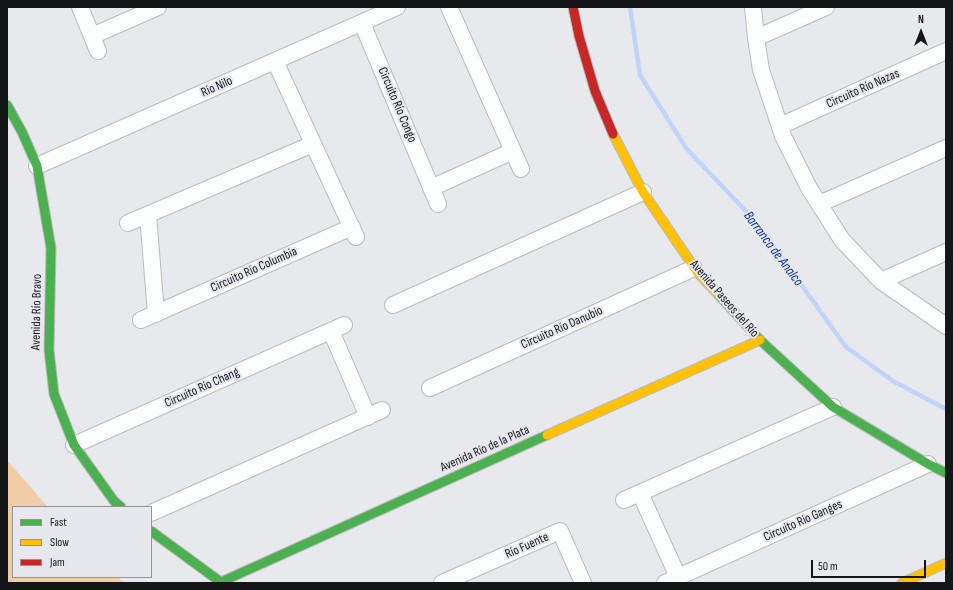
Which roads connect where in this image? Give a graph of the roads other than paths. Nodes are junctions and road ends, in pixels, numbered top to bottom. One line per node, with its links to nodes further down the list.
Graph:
1 (80, 7): 9 (street)
2 (158, 7): 9 (street)
3 (397, 7): 8 (street, Río Nilo)
4 (449, 7): 18 (street)
5 (573, 7): 22 (street, Avenida Paseos del Río)
6 (754, 7): 10 (street)
7 (826, 7): 10 (street)
8 (362, 23): 13 (street, Río Nilo); 21 (street, Circuito Río Congo)
9 (92, 36): 11 (street)
10 (756, 38): 15 (street)
11 (98, 51)
12 (946, 51): 15 (street, Circuito Río Nazas)
13 (275, 61): 16 (street, Circuito Río Columbia); 19 (street, Río Nilo)
14 (7, 105): 19 (street, Avenida Río Bravo)
15 (780, 126): 24 (street)
16 (313, 144): 25 (street); 25 (street, Circuito Río Columbia)
17 (946, 148): 24 (street)
18 (513, 151): 20 (street); 21 (street)
19 (37, 166): 37 (street, Avenida Río Bravo)
20 (521, 169)
21 (432, 188): 23 (street, Circuito Río Congo)
22 (643, 192): 28 (street, Avenida Paseos del Río); 30 (street)
23 (438, 204)
24 (819, 204): 29 (street)
25 (148, 215): 26 (street)
26 (128, 223)
27 (946, 252): 29 (street)
28 (694, 268): 32 (street, Avenida Paseos del Río); 33 (street, Circuito Río Danubio)
29 (881, 281): 31 (street)
30 (392, 305)
31 (946, 326)
32 (760, 340): 34 (street, Avenida Paseos del Río); 47 (street, Avenida Río de la Plata)
33 (430, 388)
34 (833, 408): 38 (street, Avenida Paseos del Río); 40 (street)
35 (382, 410): 36 (street)
36 (368, 417): 37 (street, Circuito Río Chang); 43 (street)
37 (74, 445): 42 (street, Avenida Río Bravo)
38 (928, 464): 39 (street, Avenida Paseos del Río); 46 (street, Circuito Río Ganges)
39 (946, 473)
40 (640, 493): 41 (street); 46 (street, Circuito Río Ganges)
41 (624, 500)
42 (120, 506)
43 (152, 513)
44 (152, 532): 47 (street)
45 (946, 563): 50 (street)
46 (671, 580)
47 (221, 583)
48 (442, 583): 49 (street, Río Fuente)
49 (583, 583)
50 (902, 583)

